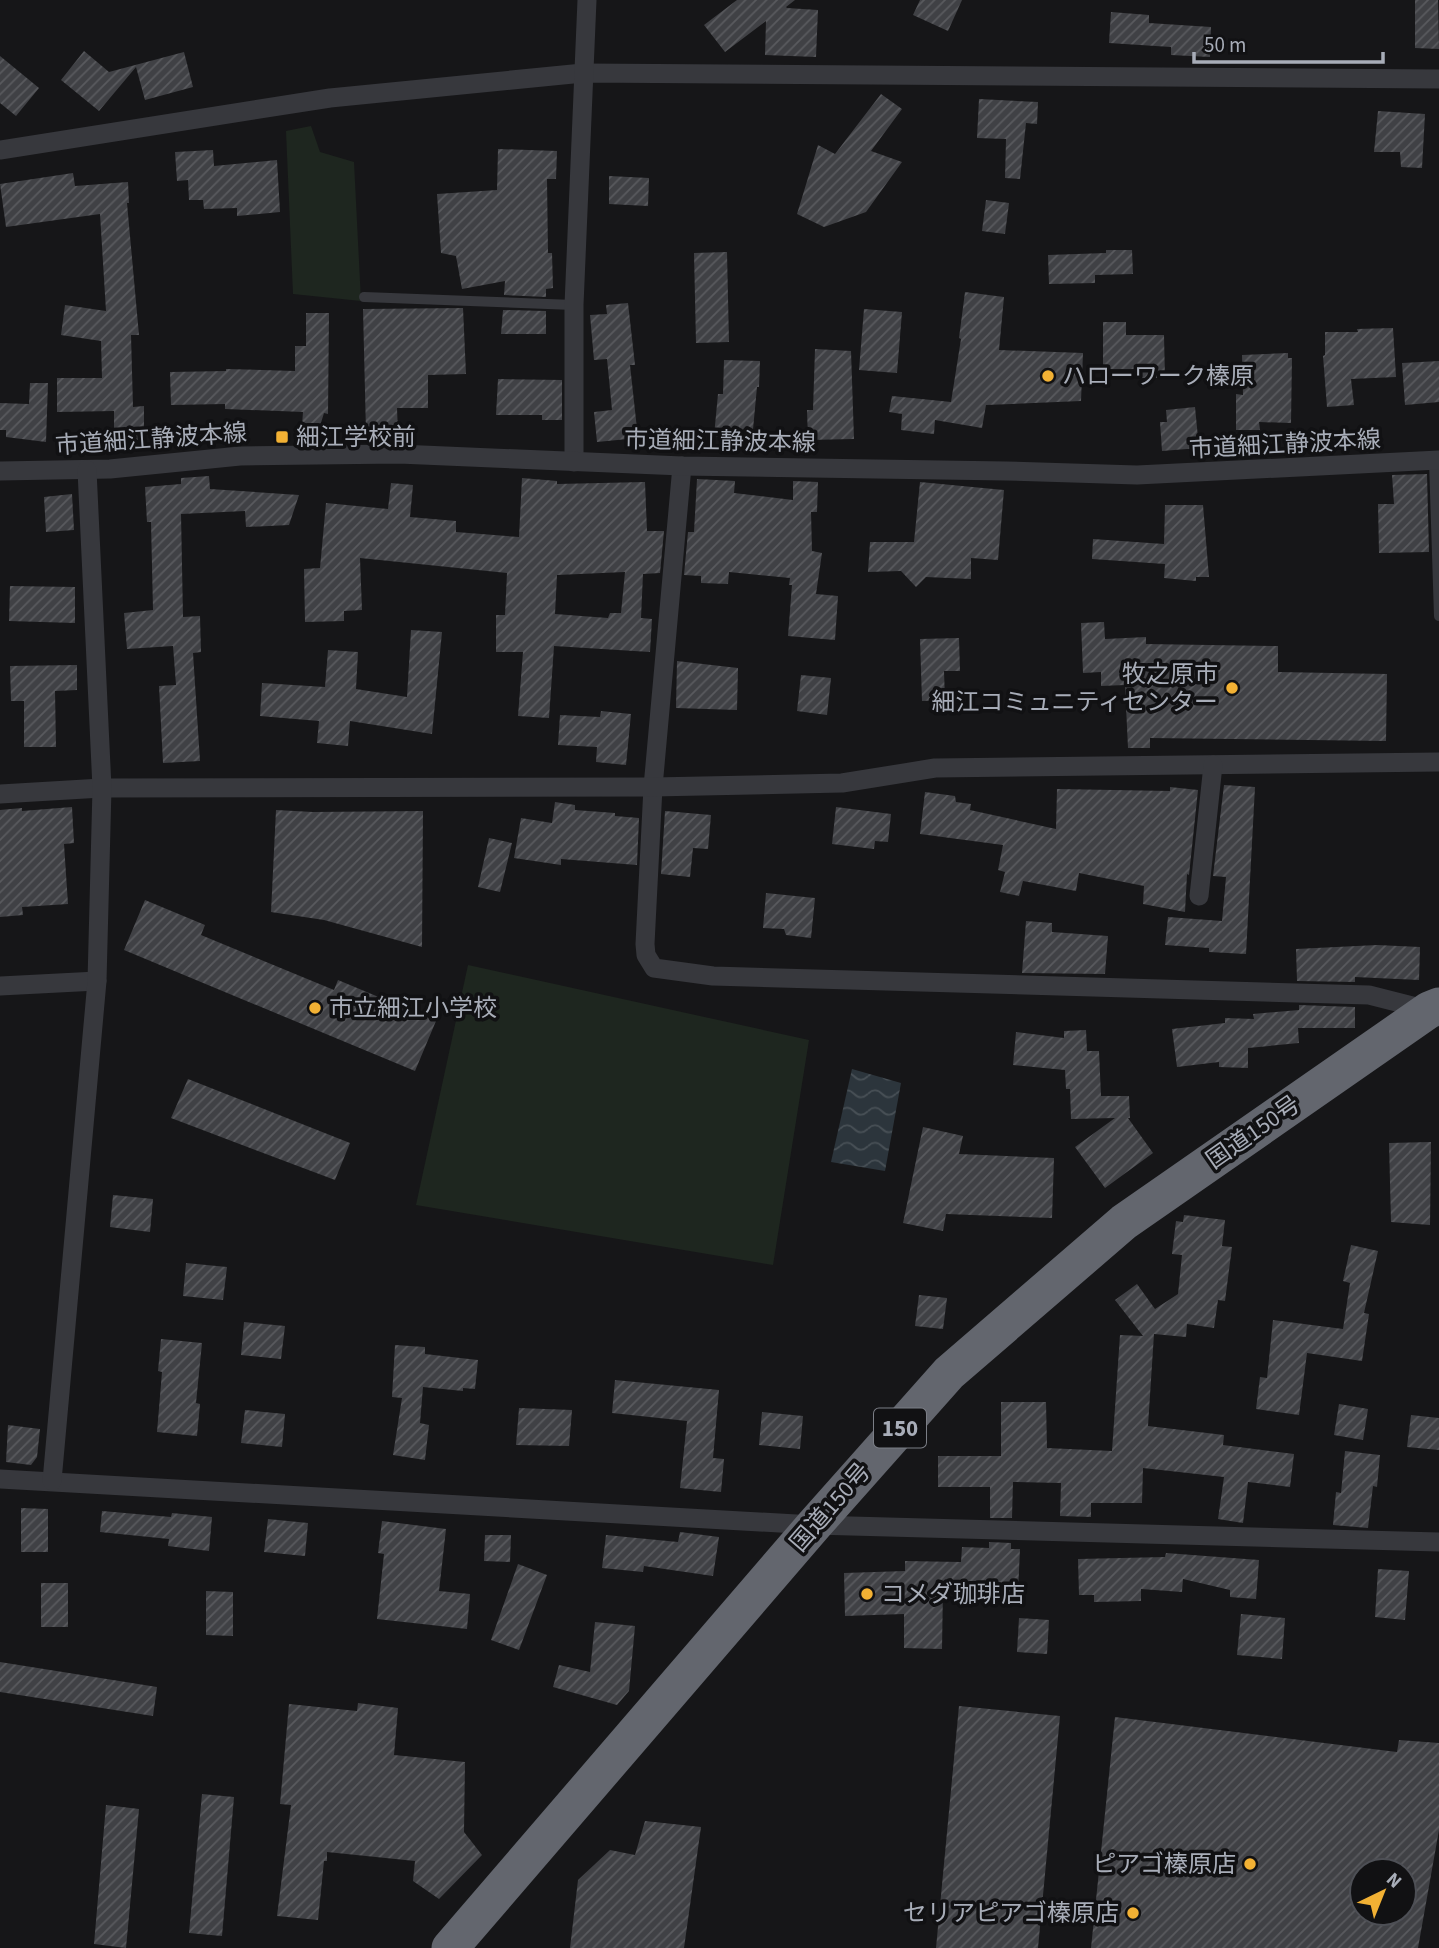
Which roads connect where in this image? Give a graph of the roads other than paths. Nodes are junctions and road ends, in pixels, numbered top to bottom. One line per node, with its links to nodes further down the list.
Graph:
1 (587, 0): 2 (street)
2 (583, 73): 3 (street); 4 (street); 6 (street)
3 (1439, 79)
4 (0, 150)
5 (364, 297): 6 (lane)
6 (575, 305): 8 (street)
7 (1436, 461): 9 (street, 市道細江静波本線); 12 (lane)
8 (574, 463): 9 (street, 市道細江静波本線); 10 (street, 市道細江静波本線)
9 (682, 466): 15 (street)
10 (87, 470): 11 (street, 市道細江静波本線); 16 (street)
11 (0, 471)
12 (1439, 616)
13 (1439, 762): 14 (street)
14 (1213, 765): 15 (street); 18 (street)
15 (653, 787): 16 (street); 21 (street)
16 (102, 788): 17 (street); 19 (street)
17 (0, 794)
18 (1199, 897)
19 (97, 981): 20 (street); 23 (street)
20 (0, 986)
21 (1434, 1008): 24 (highway, 国道150号 / 150)
22 (0, 1479): 23 (street)
23 (52, 1481): 24 (street)
24 (814, 1525): 25 (street); 26 (highway, 国道150号 / 150)
25 (1439, 1542)
26 (450, 1948)

